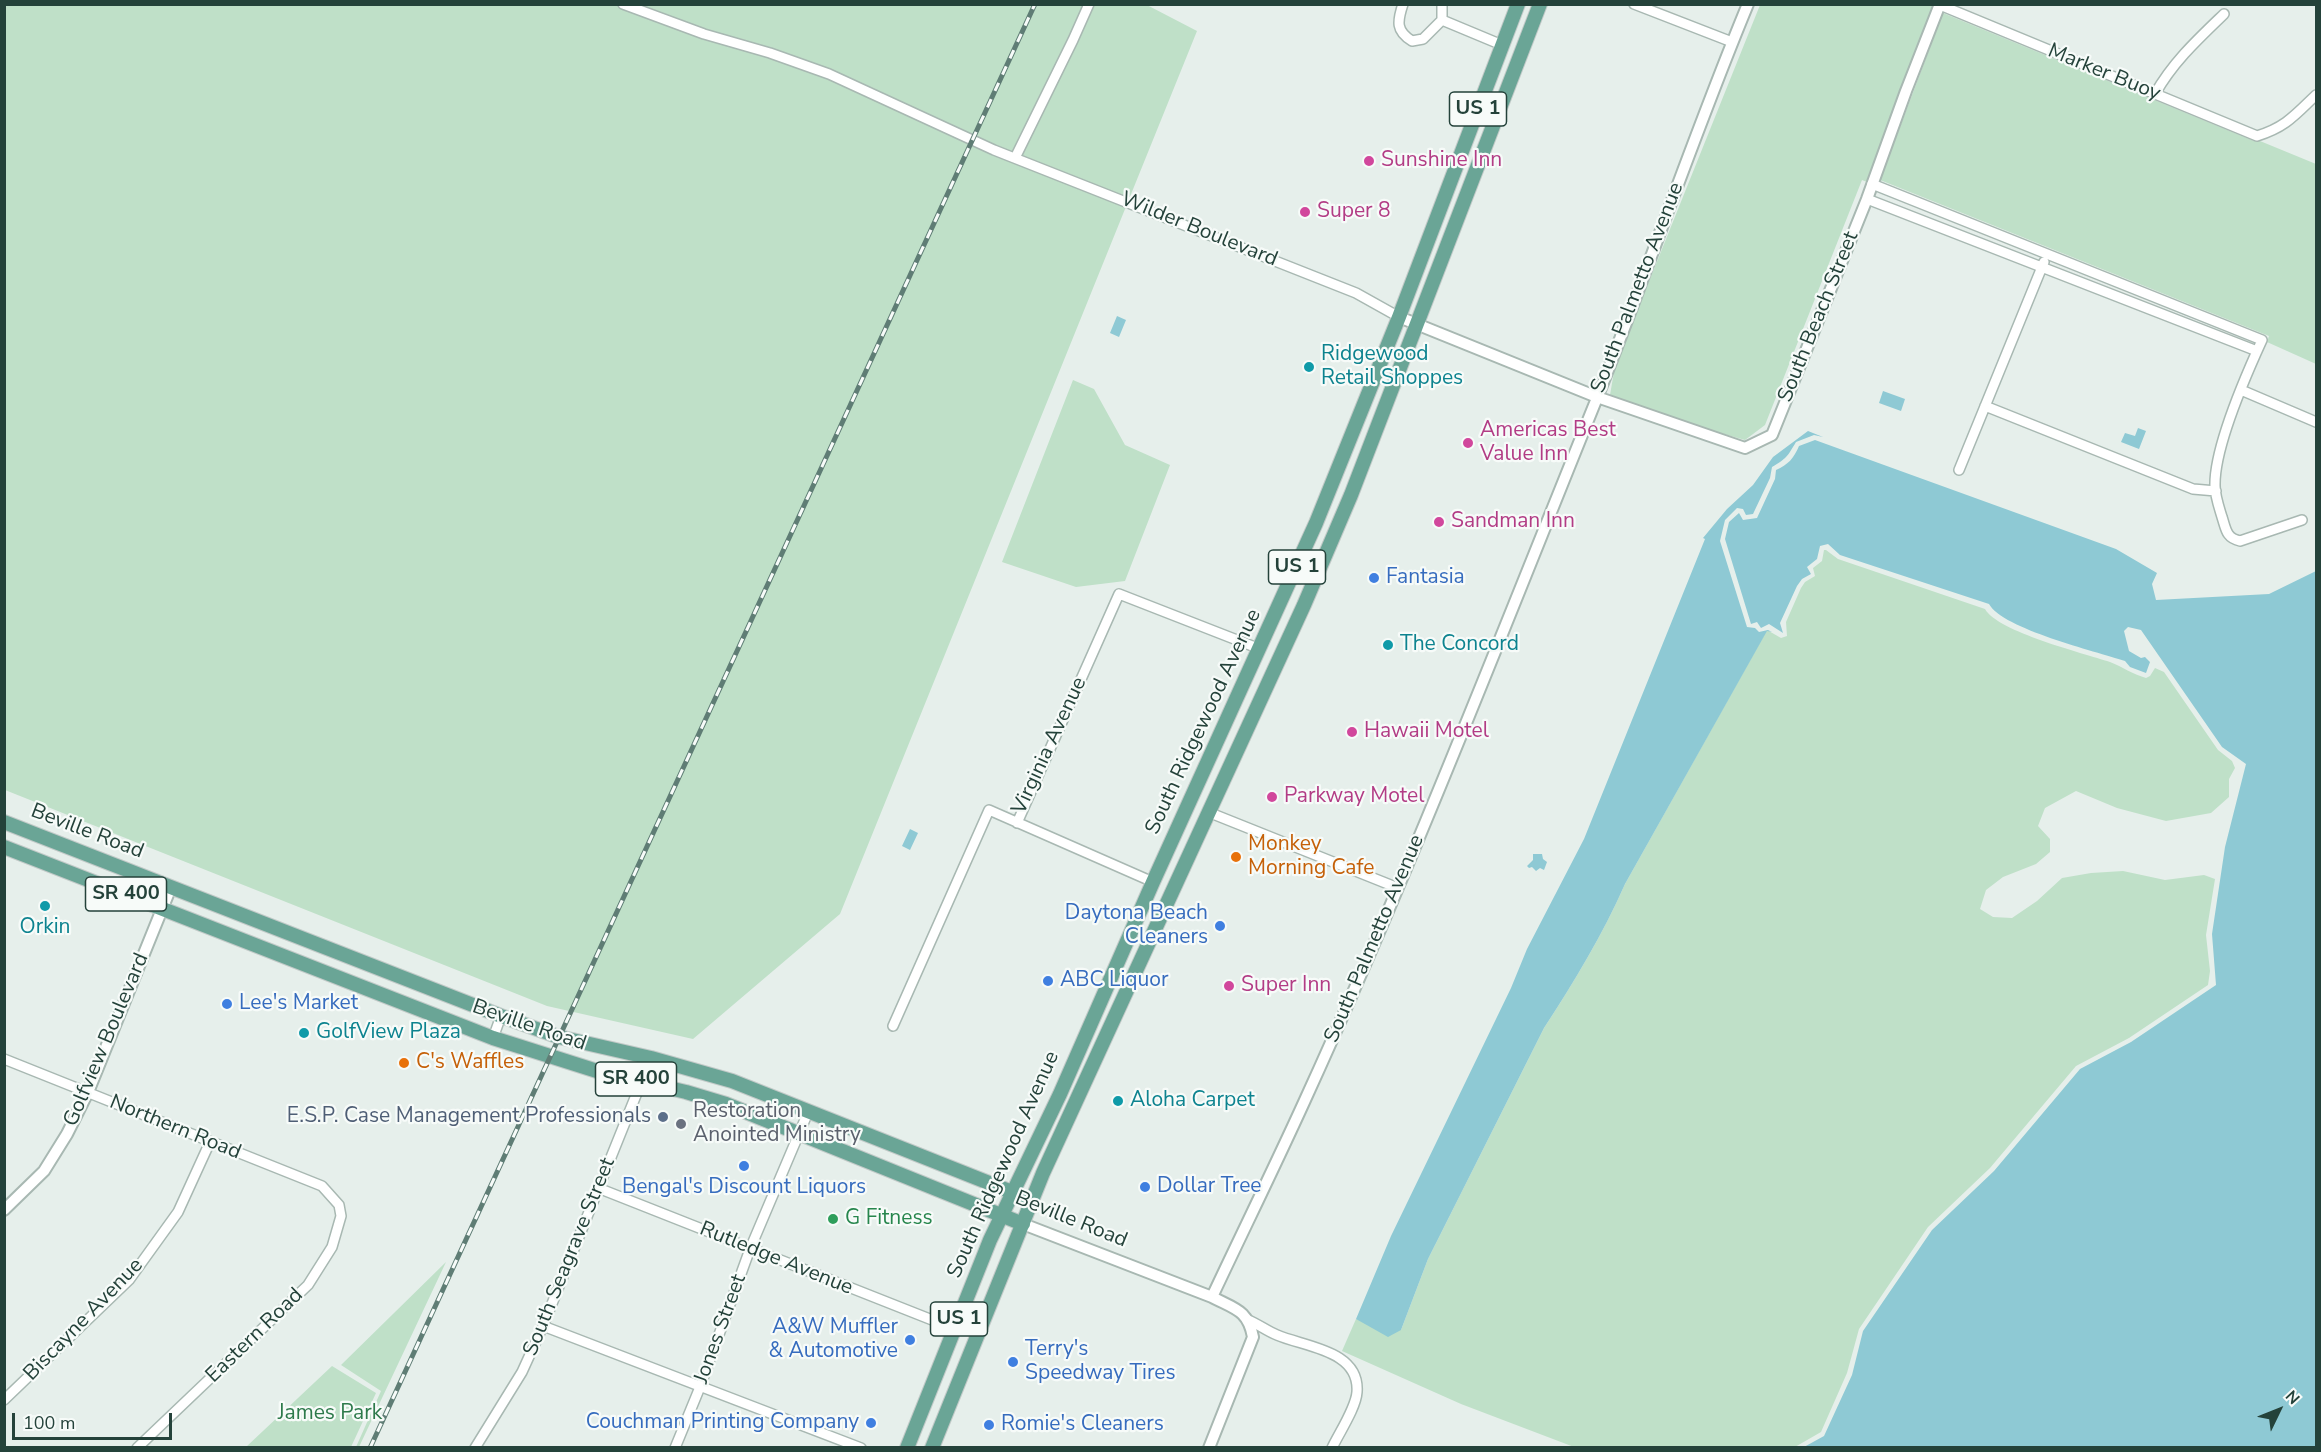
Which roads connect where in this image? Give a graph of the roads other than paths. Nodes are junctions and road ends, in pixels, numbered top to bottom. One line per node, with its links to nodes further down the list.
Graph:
1 (623, 4): 16 (street, Wilder Boulevard)
2 (1089, 4): 16 (street)
3 (1403, 4): 11 (street)
4 (1442, 4): 11 (street)
5 (1518, 4): 13 (main road, South Ridgewood Avenue / US 1)
6 (1540, 4): 22 (main road, South Ridgewood Avenue / US 1)
7 (1634, 4): 12 (street)
8 (1748, 4): 12 (street, South Palmetto Avenue)
9 (1940, 5): 14 (street, Marker Buoy); 17 (street, South Beach Street)
10 (2224, 14): 14 (street)
11 (1442, 20): 13 (street)
12 (1732, 42): 25 (street, South Palmetto Avenue)
13 (1502, 45): 21 (main road, South Ridgewood Avenue / US 1)
14 (2155, 94): 15 (street, Marker Buoy)
15 (2316, 95)
16 (1015, 158): 21 (street, Wilder Boulevard)
17 (1872, 184): 18 (street, South Beach Street); 19 (street)
18 (1867, 199): 20 (street); 28 (street, South Beach Street)
19 (2047, 254): 20 (street); 23 (street)
20 (2042, 266): 23 (street); 26 (street)
21 (1399, 317): 22 (street, Wilder Boulevard); 32 (main road, South Ridgewood Avenue / US 1)
22 (1418, 325): 25 (street, Wilder Boulevard); 33 (main road, South Ridgewood Avenue / US 1)
23 (2257, 351): 24 (street)
24 (2241, 390): 27 (street); 30 (street)
25 (1597, 397): 28 (street, Wilder Boulevard); 40 (street, South Palmetto Avenue)
26 (1985, 406): 29 (street); 30 (street)
27 (2316, 422)
28 (1772, 435)
29 (1959, 470)
30 (2216, 491): 31 (street)
31 (2302, 520)
32 (1260, 649): 33 (main road); 36 (street, Virginia Avenue); 39 (main road, South Ridgewood Avenue / US 1)
33 (1261, 697): 34 (main road, South Ridgewood Avenue / US 1)
34 (1208, 812): 40 (street); 42 (main road, South Ridgewood Avenue / US 1)
35 (4, 822): 38 (main road, Beville Road / SR 400)
36 (1017, 823): 39 (street); 44 (street, Virginia Avenue)
37 (4, 847): 41 (main road, Beville Road / SR 400)
38 (171, 887): 41 (street, Golfview Boulevard); 43 (main road, Beville Road / SR 400)
39 (1151, 888): 42 (main road); 54 (main road, South Ridgewood Avenue / US 1)
40 (1398, 888): 61 (street, South Palmetto Avenue)
41 (162, 909): 45 (main road, Beville Road / SR 400); 49 (street, Golfview Boulevard)
42 (1148, 942): 55 (main road, South Ridgewood Avenue / US 1)
43 (501, 1016): 45 (street); 46 (main road, Beville Road / SR 400)
44 (893, 1026)
45 (493, 1038): 48 (main road, Beville Road / SR 400)
46 (651, 1058): 48 (street, South Seagrave Street); 50 (main road, Beville Road / SR 400)
47 (4, 1059): 49 (street, Northern Road)
48 (642, 1080): 51 (main road, Beville Road / SR 400); 53 (street, South Seagrave Street)
49 (88, 1092): 52 (street, Northern Road); 57 (street, Golfview Boulevard)
50 (808, 1110): 51 (street, Jones Street); 54 (main road, Beville Road / SR 400)
51 (799, 1133): 58 (main road, Beville Road / SR 400); 60 (street, Jones Street)
52 (210, 1142): 56 (street, Northern Road); 66 (street, Biscayne Avenue)
53 (598, 1188): 60 (street, Rutledge Avenue); 63 (street, South Seagrave Street)
54 (1014, 1192): 55 (main road, Beville Road / SR 400); 58 (main road, South Ridgewood Avenue / US 1)
55 (1032, 1200): 59 (main road, South Ridgewood Avenue / US 1)
56 (339, 1205): 67 (street, Eastern Road)
57 (4, 1210)
58 (1003, 1215): 59 (main road, Beville Road / SR 400); 64 (main road, South Ridgewood Avenue / US 1)
59 (1023, 1224): 61 (street, Beville Road); 72 (main road, South Ridgewood Avenue / US 1)
60 (750, 1249): 64 (street, Rutledge Avenue); 65 (street, Jones Street)
61 (1212, 1297): 62 (street)
62 (1248, 1320): 73 (street); 74 (street)
63 (543, 1326): 65 (street); 68 (street, South Seagrave Street)
64 (955, 1329): 71 (main road, South Ridgewood Avenue / US 1)
65 (700, 1387): 69 (street, Jones Street); 70 (street)
66 (4, 1400)
67 (137, 1448)
68 (475, 1448)
69 (675, 1448)
70 (861, 1448)
71 (907, 1448)
72 (932, 1448)
73 (1209, 1448)
74 (1332, 1448)

